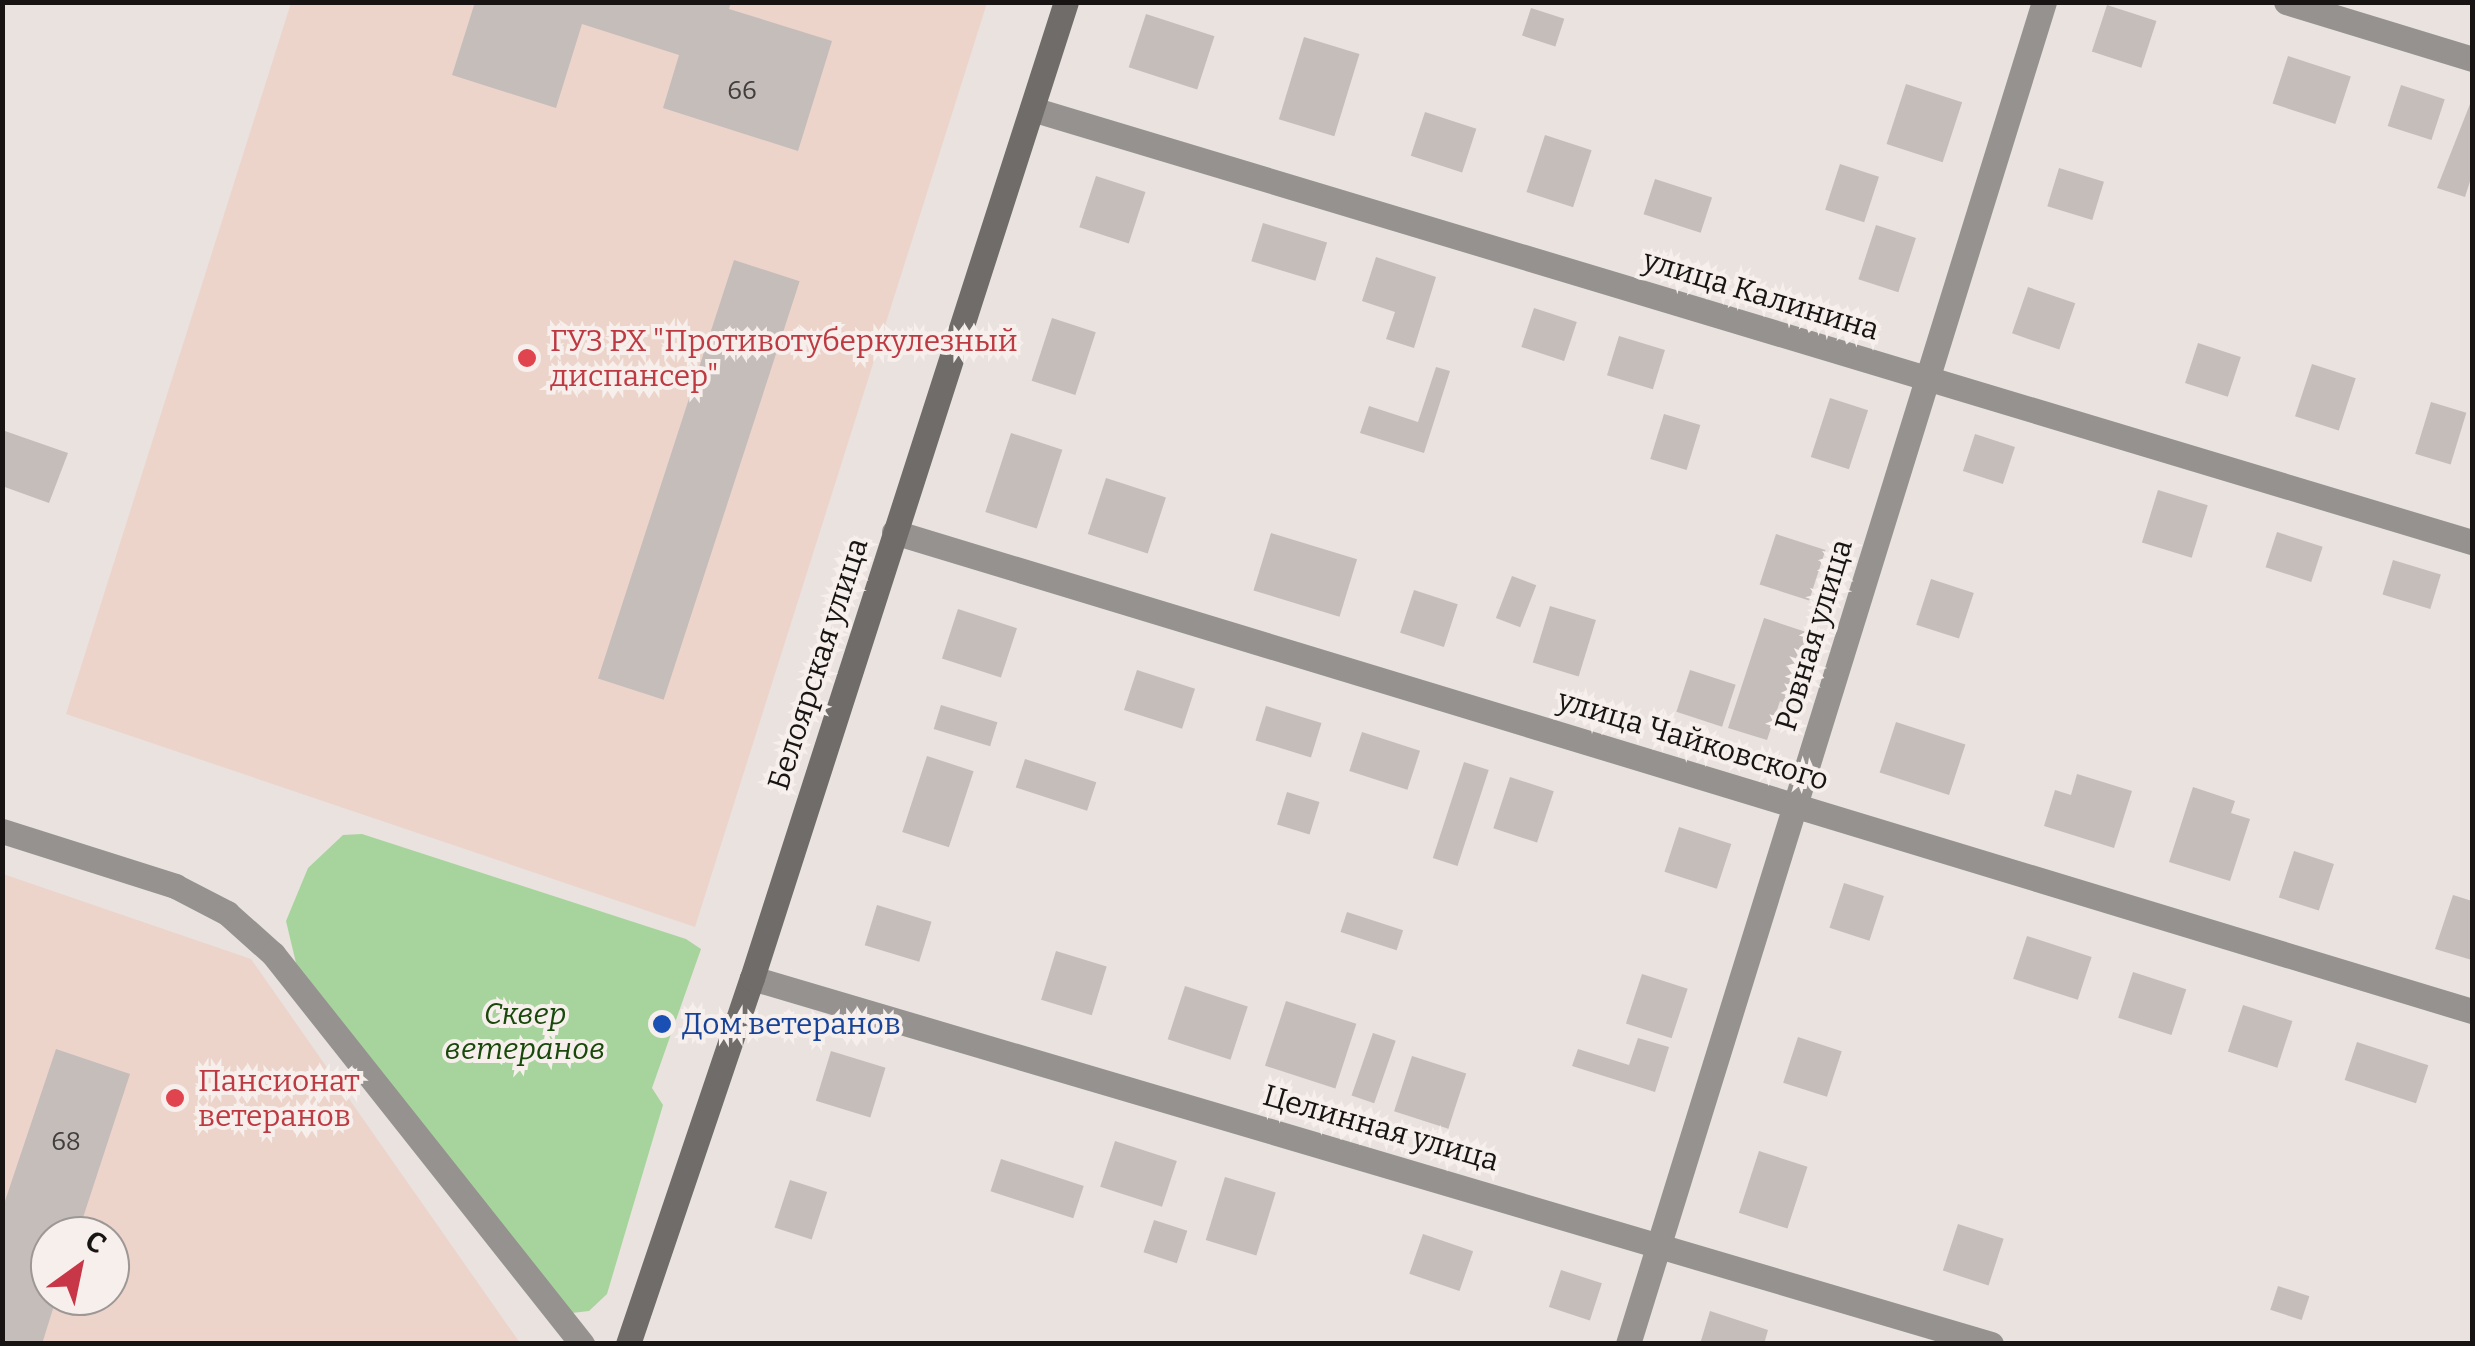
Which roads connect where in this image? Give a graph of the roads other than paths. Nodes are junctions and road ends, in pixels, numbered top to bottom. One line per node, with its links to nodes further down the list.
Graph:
1 (1066, 2): 5 (street, Белоярская улица)
2 (2044, 2): 6 (street, Ровная улица)
3 (2286, 2): 4 (street)
4 (2472, 58)
5 (1032, 110): 6 (street, улица Калинина); 7 (street, Белоярская улица)
6 (1928, 378): 8 (street, улица Калинина); 9 (street, Ровная улица)
7 (894, 532): 9 (street, улица Чайковского); 11 (street, Белоярская улица)
8 (2472, 542)
9 (1795, 804): 12 (street, улица Чайковского); 13 (street, Ровная улица)
10 (2, 831): 14 (street)
11 (752, 978): 13 (street, Целинная улица); 15 (street, Белоярская улица)
12 (2472, 1011)
13 (1659, 1242): 16 (street, Ровная улица); 17 (street, Целинная улица)
14 (582, 1344)
15 (628, 1344)
16 (1628, 1344)
17 (1991, 1344)

